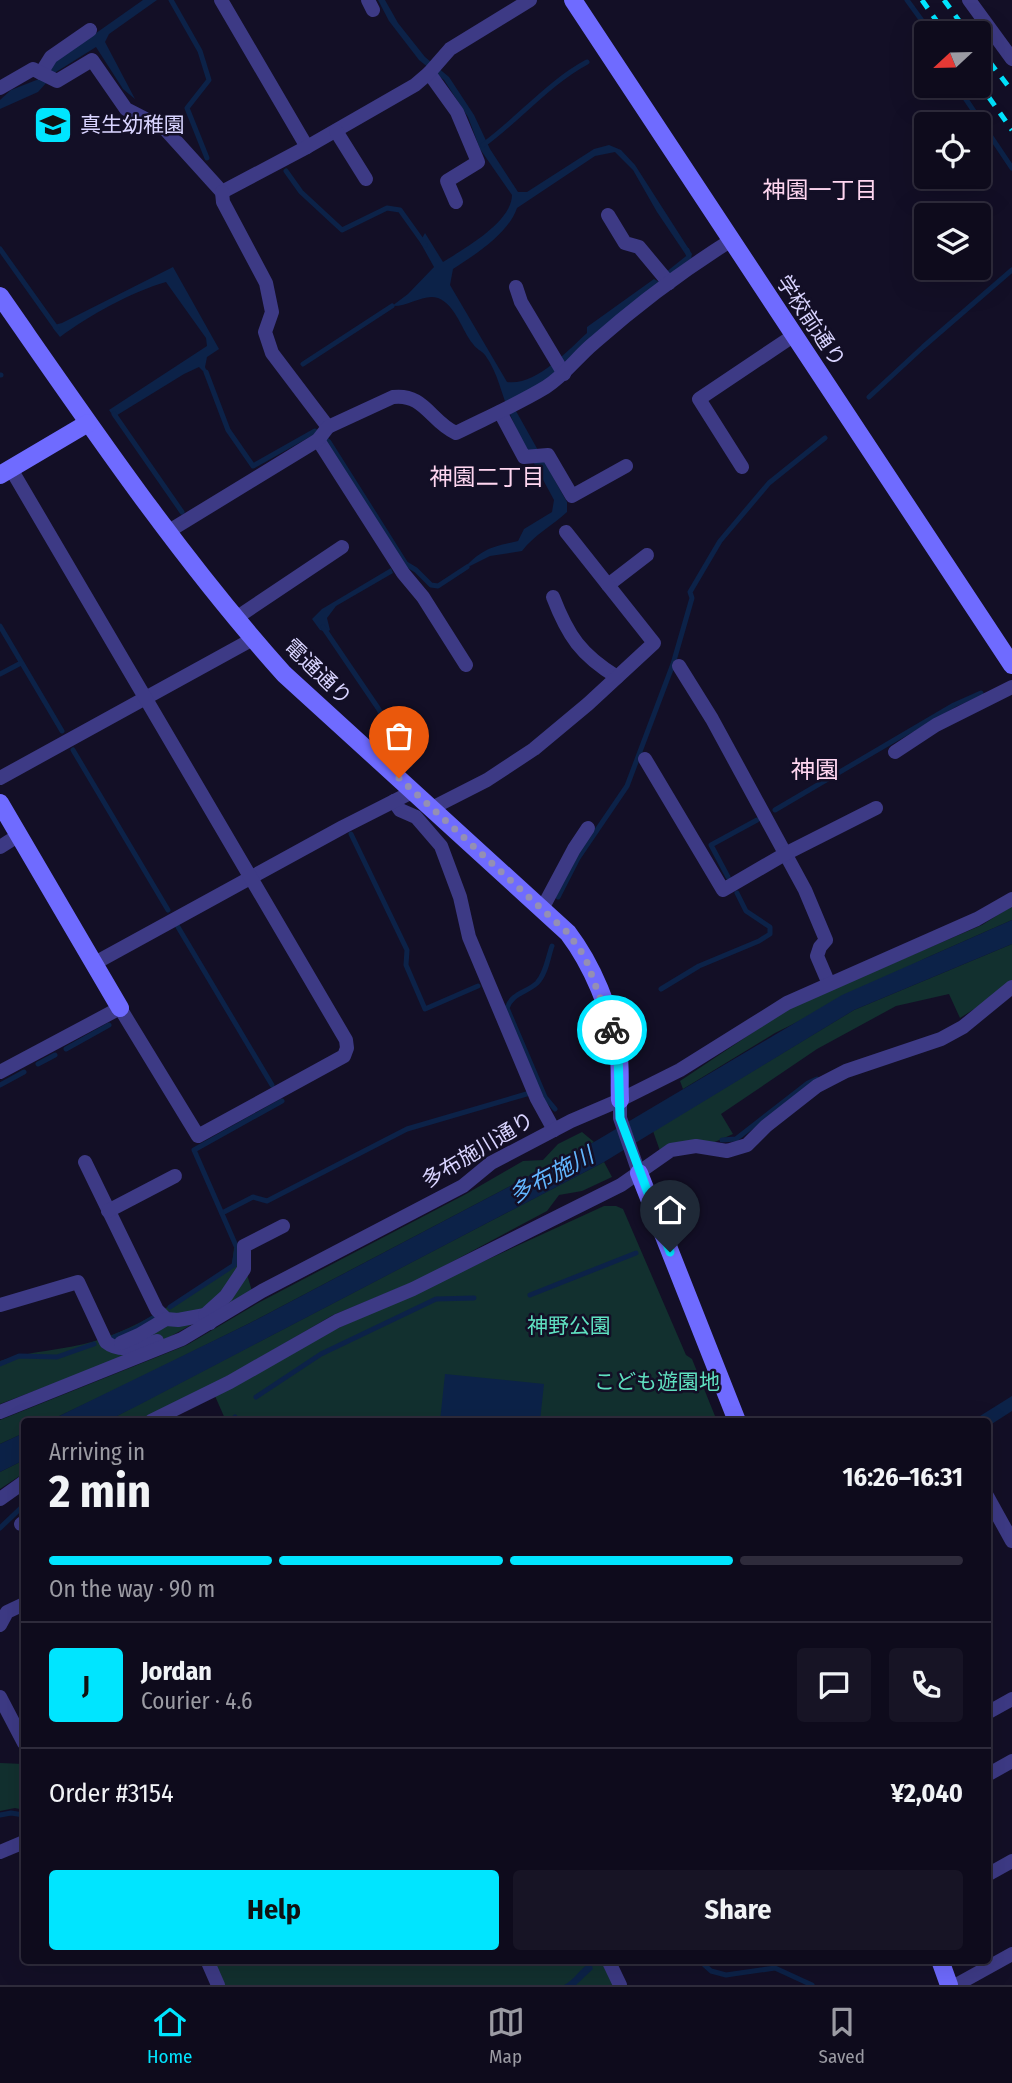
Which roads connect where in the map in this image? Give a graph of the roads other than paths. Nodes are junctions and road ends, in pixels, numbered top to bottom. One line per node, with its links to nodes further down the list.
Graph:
1 (220, 0): 11 (street)
2 (530, 0): 7 (street)
3 (573, 0): 16 (street, 学校前通り)
4 (969, 0): 6 (street)
5 (90, 30): 8 (street)
6 (1010, 51)
7 (433, 68): 10 (street); 14 (street)
8 (41, 73): 9 (street); 13 (street)
9 (0, 88)
10 (336, 131): 11 (street); 12 (street)
11 (307, 147): 13 (street)
12 (366, 179)
13 (222, 192): 24 (street)
14 (456, 202)
15 (608, 215): 17 (street)
16 (730, 241): 17 (street); 20 (street, 学校前通り)
17 (664, 278): 21 (street)
18 (516, 287): 21 (street)
19 (0, 296): 23 (street, 電通通り)
20 (793, 336): 27 (street); 39 (street, 学校前通り)
21 (564, 374): 22 (street)
22 (508, 407): 24 (street); 26 (street)
23 (88, 423): 28 (street); 29 (street, 電通通り)
24 (328, 427): 25 (street)
25 (318, 440): 29 (street); 37 (street)
26 (625, 466)
27 (742, 467)
28 (5, 472): 42 (street)
29 (169, 531): 35 (street, 電通通り)
30 (566, 532): 33 (street)
31 (342, 547): 35 (street)
32 (647, 555): 33 (street)
33 (608, 585): 40 (street)
34 (553, 597): 40 (street)
35 (236, 618): 36 (street, 電通通り)
36 (253, 639): 42 (street); 46 (street, 電通通り)
37 (466, 665)
38 (679, 666): 54 (street)
39 (1012, 666)
40 (617, 677): 49 (street)
41 (1012, 687): 43 (street)
42 (146, 698): 45 (street); 55 (street)
43 (895, 752)
44 (645, 759): 54 (street)
45 (0, 778)
46 (414, 791): 47 (street); 49 (street, 電通通り)
47 (394, 801): 55 (street); 64 (street)
48 (0, 803): 52 (street)
49 (432, 808): 57 (street, 電通通り)
50 (876, 808): 54 (street)
51 (588, 828): 57 (street)
52 (19, 835): 53 (street); 58 (street)
53 (0, 846)
54 (785, 854): 59 (street)
55 (252, 876): 58 (street); 61 (street)
56 (1012, 899): 59 (street, 多布施川通り)
57 (542, 909): 63 (street, 電通通り)
58 (95, 963): 61 (street)
59 (829, 984): 63 (street, 多布施川通り)
60 (1012, 987): 66 (street)
61 (120, 1008): 62 (street)
62 (0, 1072)
63 (620, 1100): 64 (street, 多布施川通り); 66 (street)
64 (554, 1130): 72 (street, 多布施川通り)
65 (85, 1162): 68 (street)
66 (639, 1173): 76 (street); 77 (street)
67 (175, 1176): 68 (street)
68 (108, 1211): 71 (street)
69 (283, 1226): 72 (street)
70 (0, 1305): 74 (street)
71 (166, 1319): 72 (street); 74 (street)
72 (208, 1319): 73 (street, 多布施川通り)
73 (182, 1339): 74 (street); 75 (street, 多布施川通り)
74 (112, 1346)
75 (0, 1412)
76 (157, 1418)
77 (736, 1418)
78 (21, 1484): 79 (street)
79 (0, 1499)
80 (991, 1503): 81 (street)
81 (1012, 1541)
82 (21, 1605): 83 (street)
83 (0, 1625)
84 (0, 1697): 87 (street)
85 (1012, 1699): 86 (street)
86 (991, 1711)
87 (21, 1737)
88 (1012, 1761): 89 (street)
89 (991, 1773)
90 (21, 1843): 91 (street)
91 (0, 1852)
92 (1012, 1861): 93 (street)
93 (991, 1873)
94 (1012, 1954): 101 (street)
95 (209, 1964): 98 (street)
96 (610, 1964): 99 (street)
97 (941, 1964): 100 (street)
98 (218, 1985)
99 (620, 1985)
100 (949, 1985)
101 (956, 1985)

